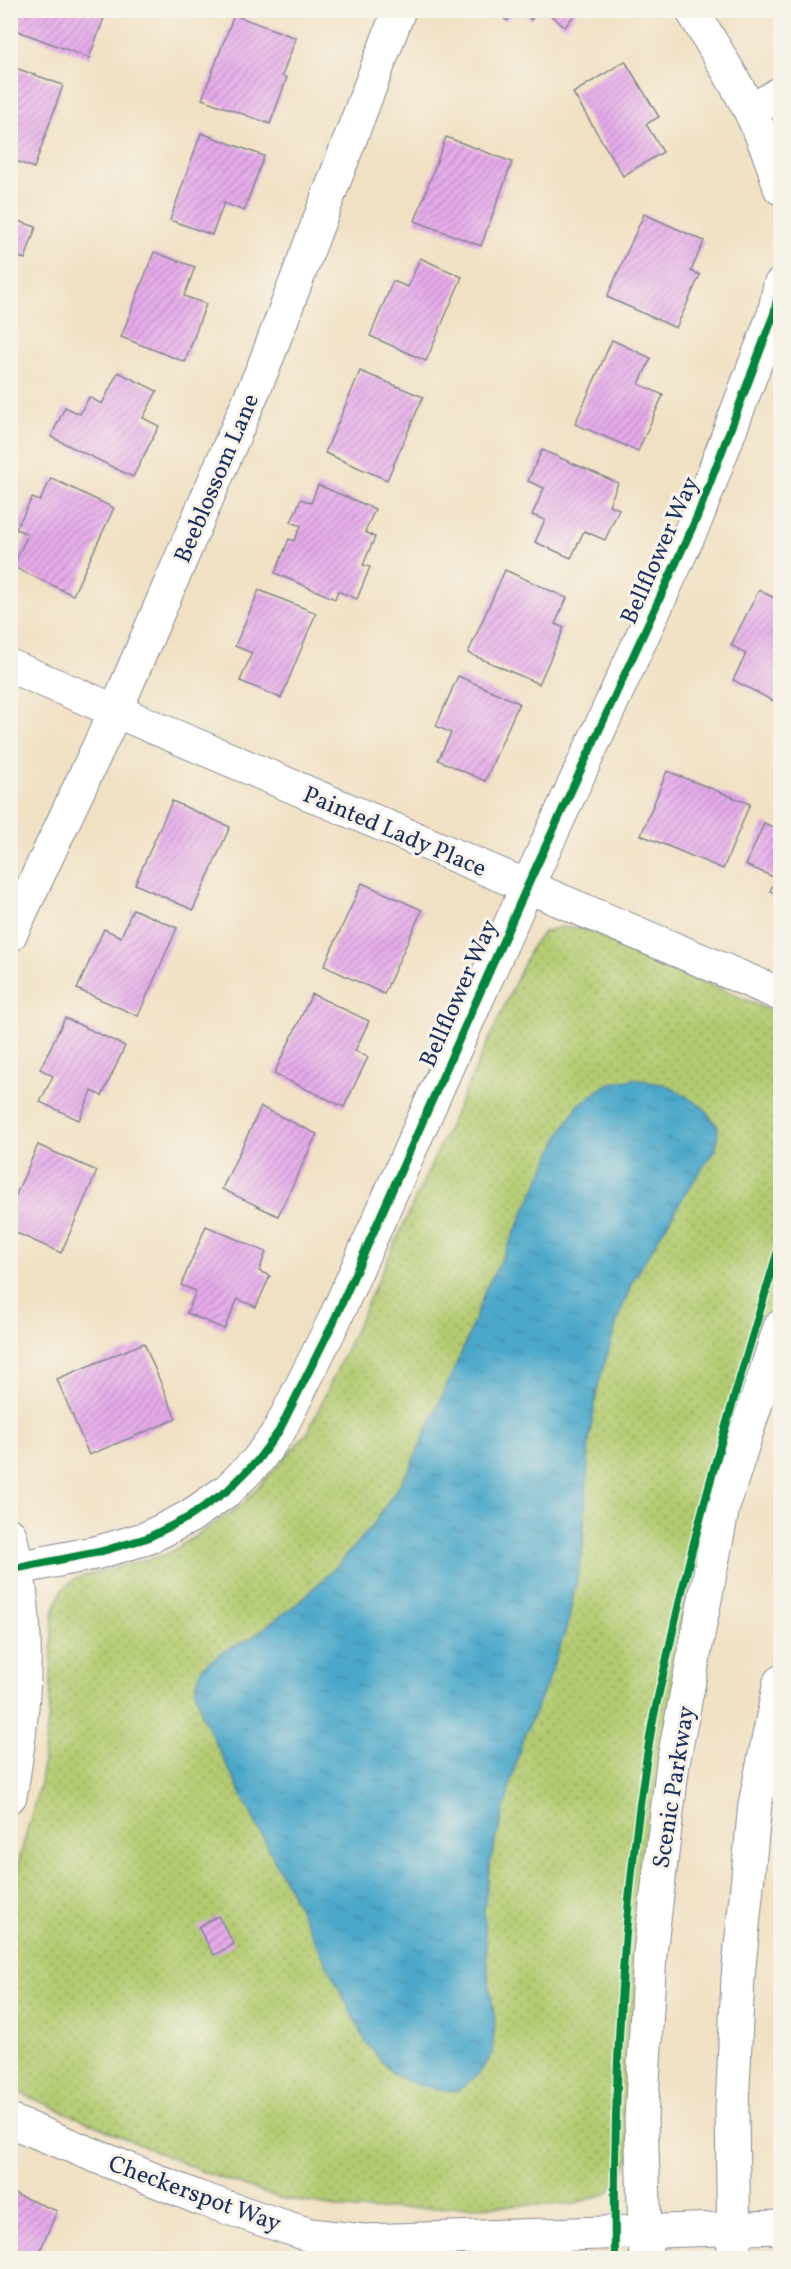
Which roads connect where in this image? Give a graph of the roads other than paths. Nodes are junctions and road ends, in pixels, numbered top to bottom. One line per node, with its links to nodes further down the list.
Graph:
1 (399, 10): 8 (street, Beeblossom Lane)
2 (692, 10): 4 (street)
3 (780, 93): 4 (street)
4 (752, 111): 5 (street)
5 (780, 188)
6 (780, 285): 9 (street, Bellflower Way)
7 (10, 666): 8 (street, Painted Lady Place)
8 (115, 712): 9 (street, Painted Lady Place); 10 (street, Beeblossom Lane)
9 (527, 887): 11 (street, Painted Lady Place); 14 (street, Bellflower Way)
10 (10, 935)
11 (780, 994)
12 (780, 1327): 20 (street, Scenic Parkway)
13 (10, 1535): 14 (street)
14 (18, 1568): 16 (street)
15 (780, 1683): 19 (street)
16 (10, 1796)
17 (10, 2121): 21 (street, Checkerspot Way)
18 (780, 2227): 19 (street, Checkerspot Way)
19 (734, 2244): 20 (street, Checkerspot Way)
20 (646, 2246): 21 (street, Checkerspot Way)
21 (311, 2247)

